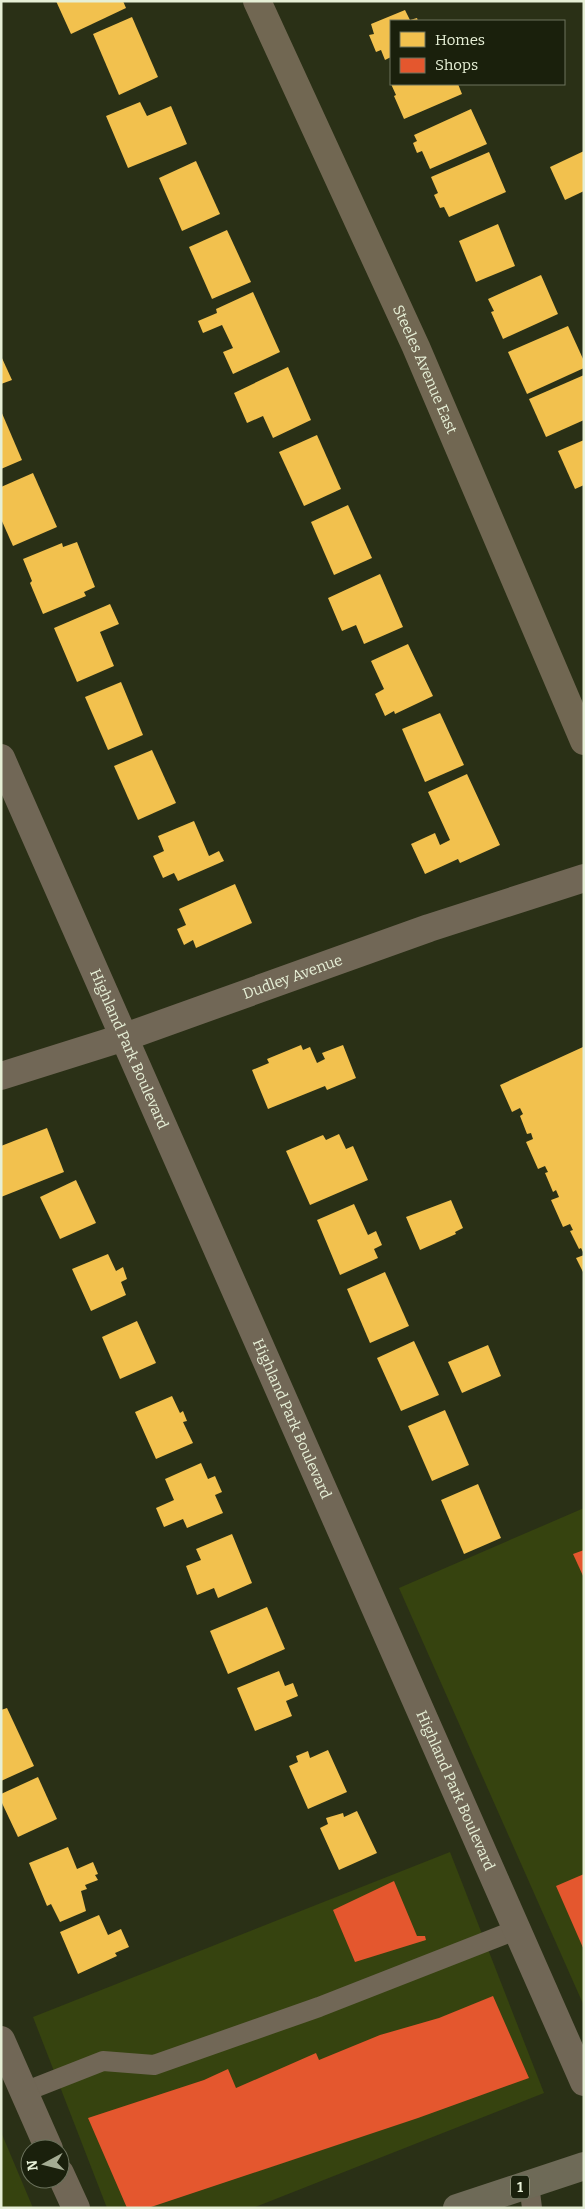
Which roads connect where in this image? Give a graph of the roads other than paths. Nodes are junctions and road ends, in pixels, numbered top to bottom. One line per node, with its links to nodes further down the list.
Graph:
1 (257, 1): 2 (main road, Steeles Avenue East)
2 (584, 741)
3 (1, 758): 5 (street, Highland Park Boulevard)
4 (584, 878): 5 (street, Dudley Avenue)
5 (125, 1037): 6 (street, Dudley Avenue); 7 (street, Highland Park Boulevard)
6 (1, 1076)
7 (518, 1930): 9 (street, Highland Park Boulevard); 10 (lane)
8 (1, 2040): 10 (street)
9 (584, 2082)
10 (24, 2092): 11 (street)
11 (45, 2139)
12 (584, 2166): 14 (main road, 1)
13 (67, 2189): 15 (street)
14 (530, 2196): 16 (main road, 1)
15 (76, 2208)
16 (457, 2208)

